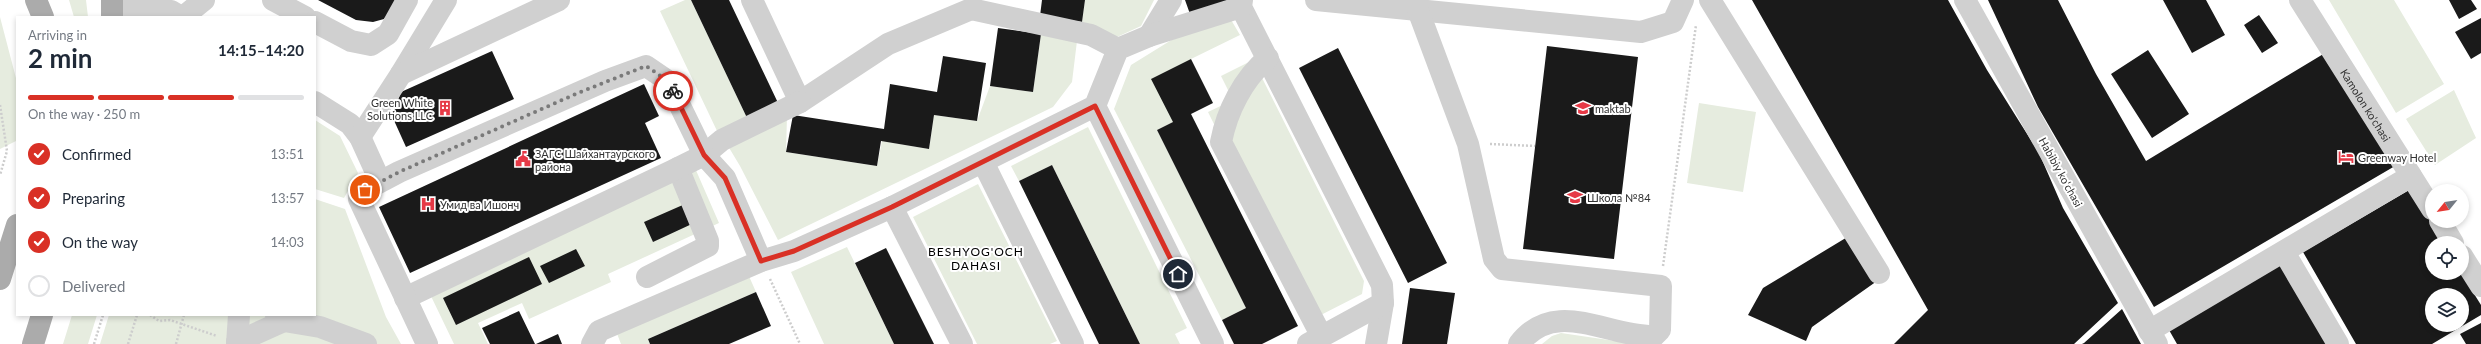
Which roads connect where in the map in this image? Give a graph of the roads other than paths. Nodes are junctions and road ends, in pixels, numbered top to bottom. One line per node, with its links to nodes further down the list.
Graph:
1 (36, 0): 18 (main road)
2 (204, 0): 20 (street)
3 (273, 0): 21 (street)
4 (407, 0): 22 (street)
5 (446, 0): 26 (street)
6 (559, 0): 26 (street)
7 (752, 0): 27 (street)
8 (1171, 0): 23 (street)
9 (1316, 0): 17 (street)
10 (1683, 0): 17 (street)
11 (1710, 0): 42 (street)
12 (1965, 0): 51 (street, Habibiy koʻchasi)
13 (2300, 0): 34 (street, Kamolon ko'chasi)
14 (1242, 3): 23 (street); 25 (street)
15 (988, 6): 24 (street); 27 (street)
16 (120, 8): 19 (street)
17 (1418, 10): 62 (street)
18 (43, 16)
19 (180, 16)
20 (183, 16)
21 (303, 16)
22 (316, 23)
23 (1149, 36): 24 (street)
24 (1118, 49): 29 (street)
25 (1268, 58): 47 (street); 52 (street)
26 (401, 74): 30 (street)
27 (800, 102): 31 (street)
28 (316, 103): 30 (street)
29 (1095, 106): 32 (street); 60 (street)
30 (360, 137): 35 (street)
31 (704, 155): 33 (street); 35 (street); 40 (street)
32 (983, 162): 37 (street); 59 (street)
33 (678, 168): 43 (street); 46 (street)
34 (2411, 176): 36 (street, Kamolon ko'chasi); 39 (street)
35 (380, 181): 46 (street)
36 (2425, 198)
37 (892, 207): 40 (street); 58 (street)
38 (16, 228): 44 (main road)
39 (2284, 252): 51 (street); 63 (street)
40 (761, 261): 57 (street)
41 (2469, 267): 45 (street)
42 (1879, 273)
43 (647, 277)
44 (0, 279)
45 (2481, 286)
46 (405, 298): 56 (street)
47 (1383, 303): 52 (street); 61 (street)
48 (42, 316): 54 (main road)
49 (239, 316): 53 (street)
50 (280, 318): 53 (street); 55 (street)
51 (2153, 338)
52 (1315, 340)
53 (237, 343)
54 (33, 344)
55 (366, 344)
56 (427, 344)
57 (592, 344)
58 (962, 344)
59 (1073, 344)
60 (1213, 344)
61 (1376, 344)
62 (1519, 344)
63 (2338, 344)

